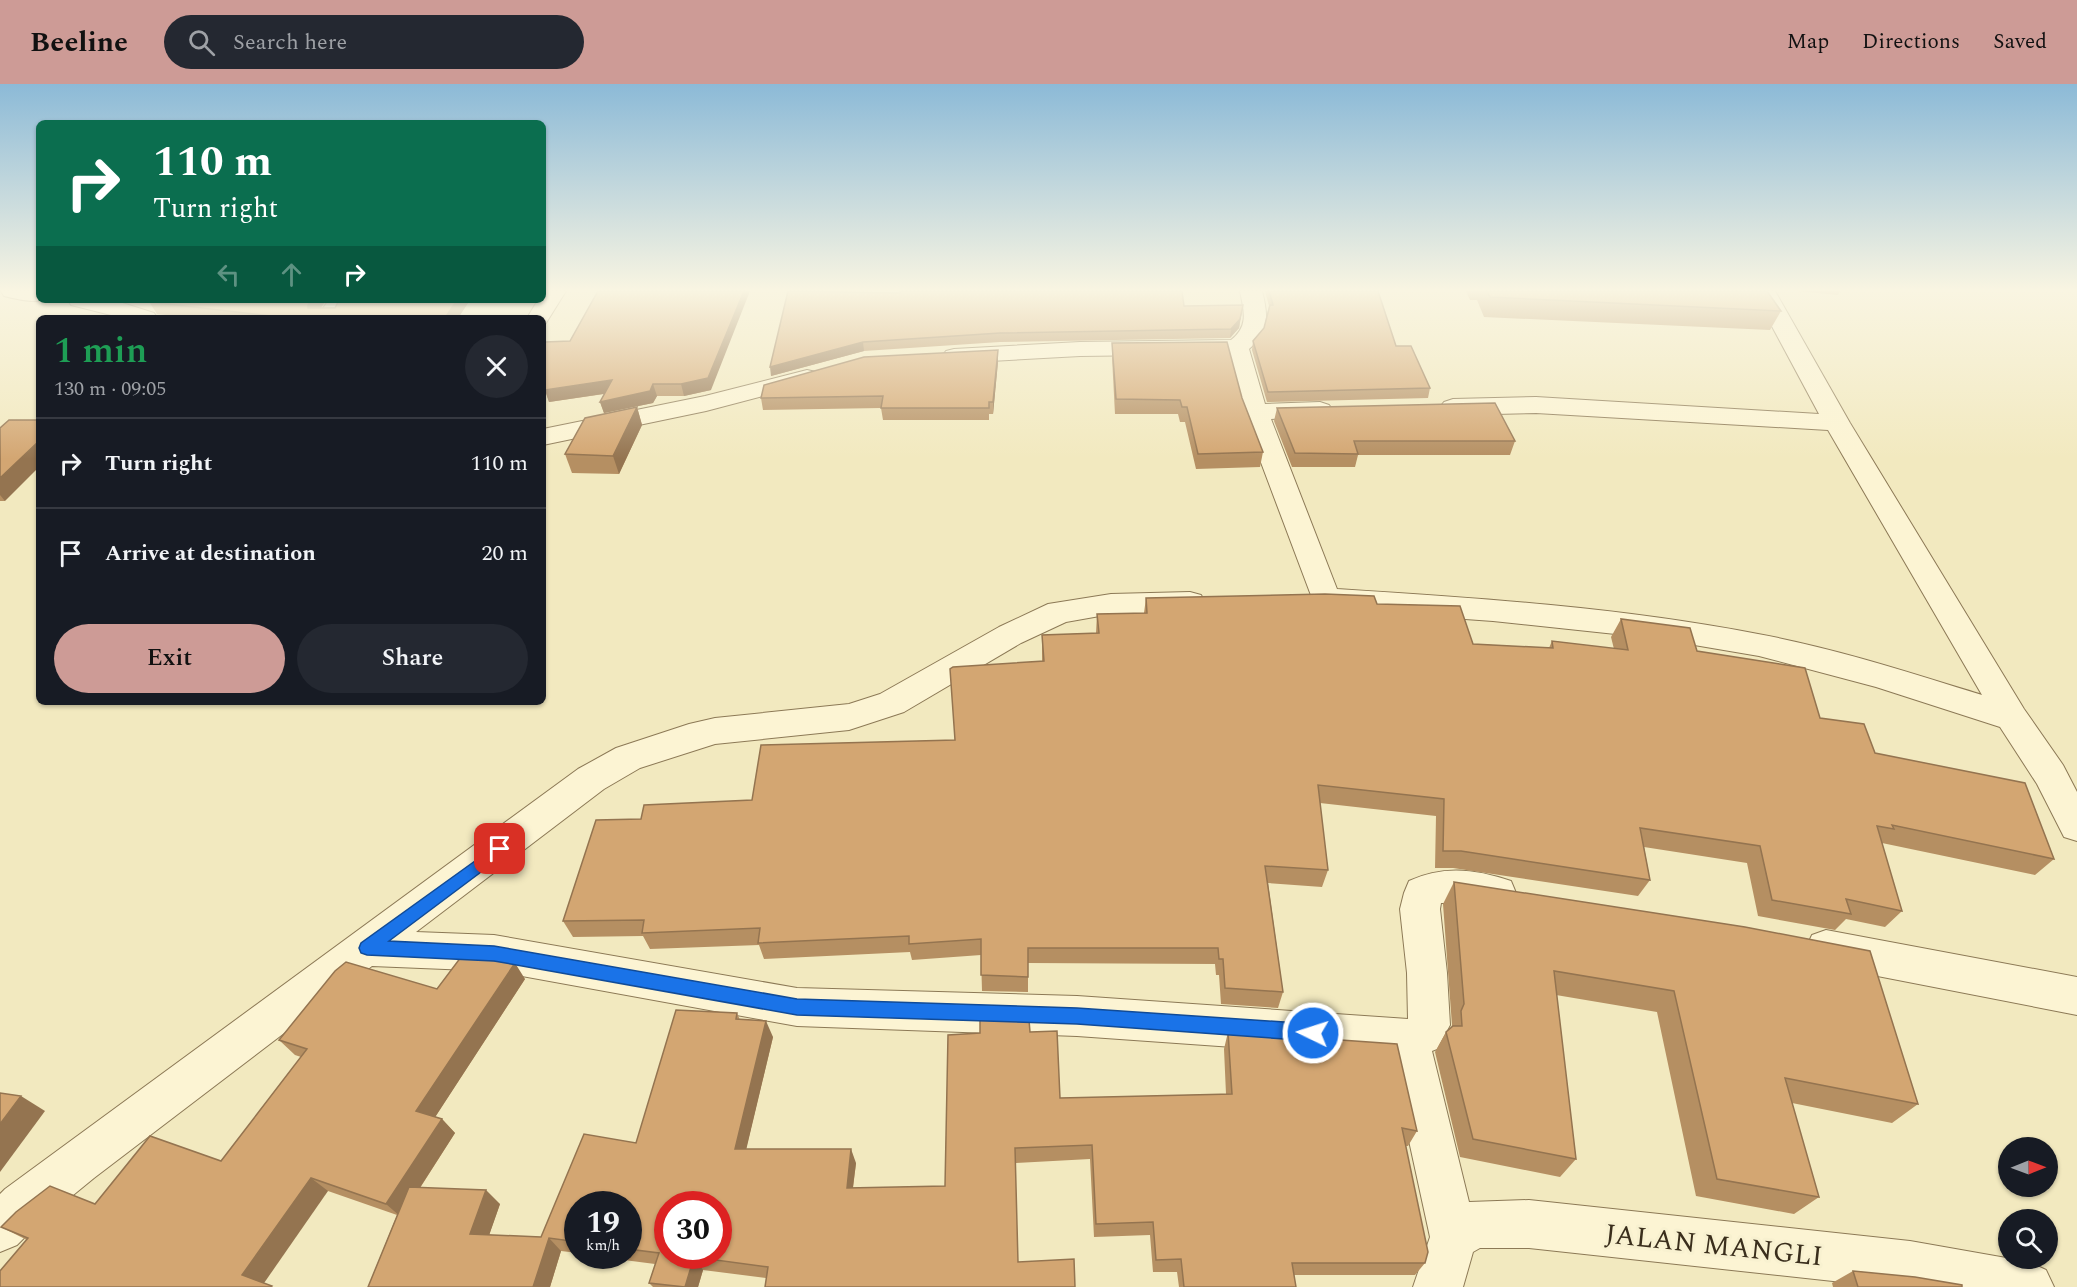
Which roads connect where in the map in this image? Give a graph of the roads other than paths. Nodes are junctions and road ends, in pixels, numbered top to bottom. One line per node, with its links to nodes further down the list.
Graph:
1 (1226, 347): 4 (street)
2 (1237, 347): 8 (street)
3 (1790, 347): 9 (street)
4 (931, 356)
5 (827, 370): 10 (street)
6 (1431, 408): 9 (street)
7 (1349, 410): 8 (street)
8 (1255, 412): 11 (street)
9 (1837, 423): 14 (street)
10 (546, 436)
11 (1326, 599): 12 (street); 14 (street)
12 (1290, 600)
13 (1218, 602): 18 (street)
14 (2012, 718): 15 (street)
15 (2076, 822)
16 (1536, 899): 20 (street)
17 (1795, 942): 19 (street)
18 (367, 948): 20 (street); 21 (street)
19 (2077, 996)
20 (1408, 1039): 22 (street)
21 (0, 1228)
22 (1454, 1237): 23 (street); 24 (street, JALAN MANGLI)
23 (1438, 1287)
24 (2029, 1287)

